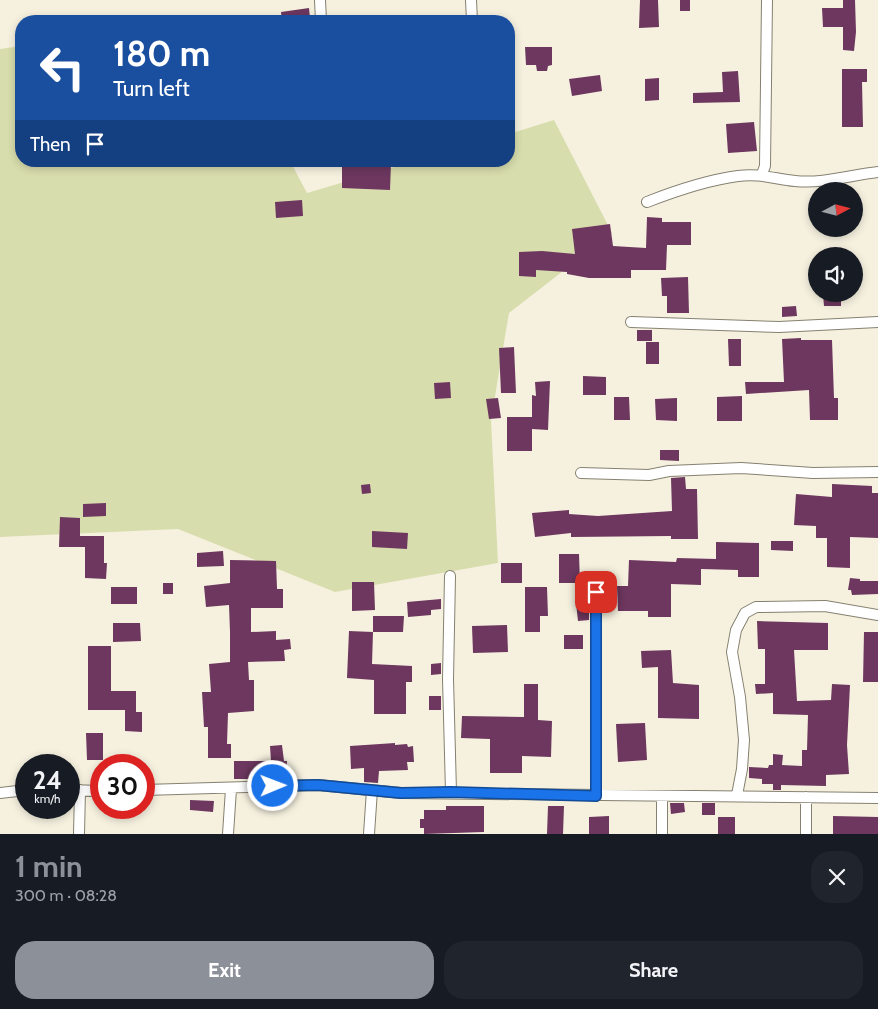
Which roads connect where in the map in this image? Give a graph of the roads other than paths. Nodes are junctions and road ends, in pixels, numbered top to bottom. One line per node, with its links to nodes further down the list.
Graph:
1 (320, 0): 4 (street)
2 (471, 0): 5 (street)
3 (767, 0): 7 (street)
4 (321, 15)
5 (472, 15)
6 (878, 172): 7 (street)
7 (762, 174): 8 (street)
8 (647, 202)
9 (631, 322): 10 (street)
10 (878, 322)
11 (878, 472): 12 (street)
12 (581, 473)
13 (450, 576): 22 (street)
14 (596, 592): 25 (street)
15 (878, 615): 24 (street)
16 (231, 789): 19 (street); 20 (street); 31 (street)
17 (80, 790): 18 (street)
18 (90, 790)
19 (155, 790)
20 (372, 790): 22 (street); 32 (street)
21 (15, 792): 23 (street)
22 (451, 792): 25 (street)
23 (0, 794)
24 (737, 795): 26 (street); 27 (street)
25 (596, 796): 26 (street)
26 (662, 797): 33 (street)
27 (806, 797): 28 (street); 34 (street)
28 (878, 798)
29 (79, 819): 30 (street)
30 (79, 834)
31 (228, 834)
32 (369, 834)
33 (662, 834)
34 (806, 834)

